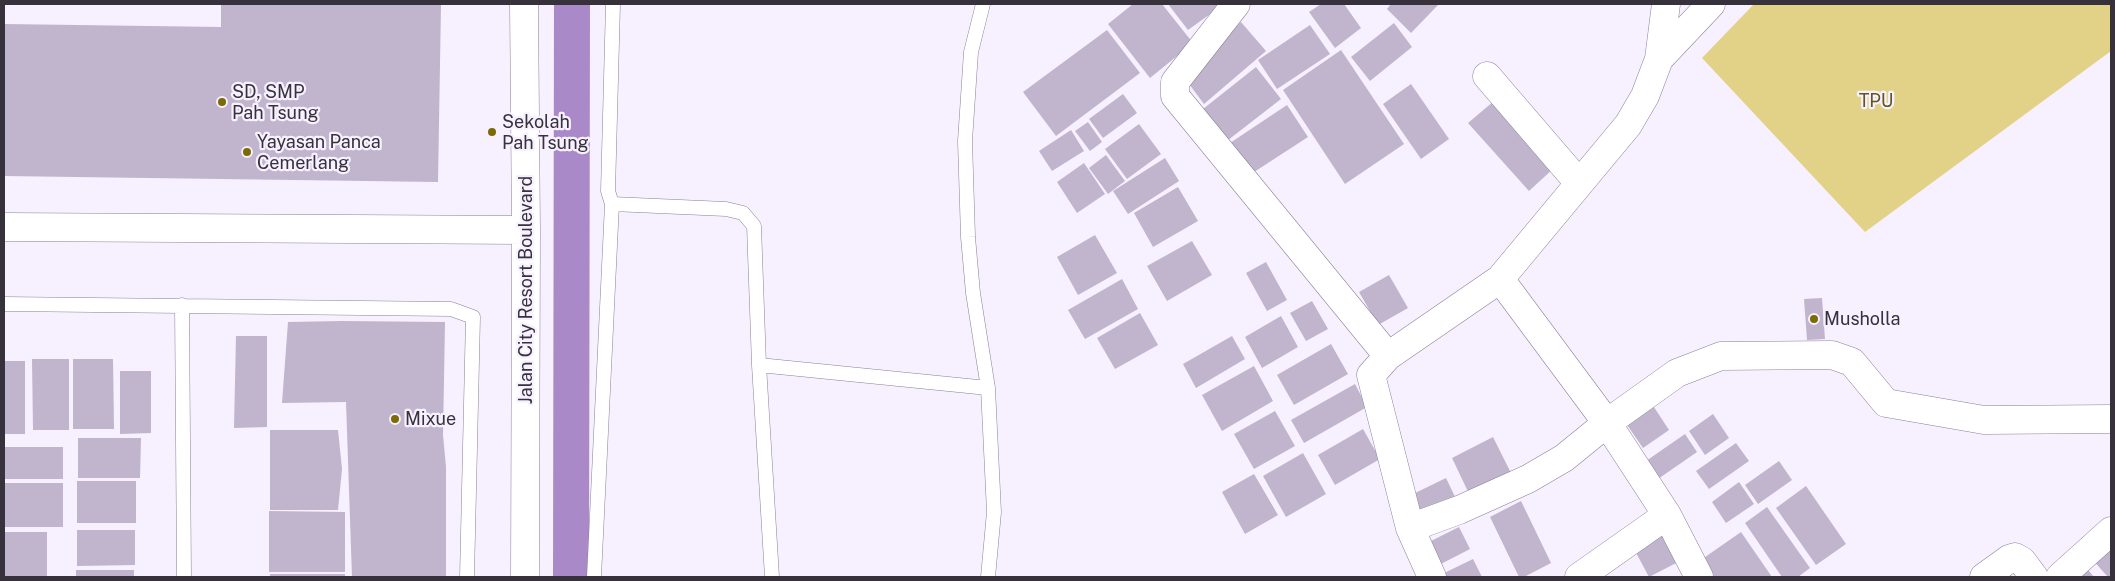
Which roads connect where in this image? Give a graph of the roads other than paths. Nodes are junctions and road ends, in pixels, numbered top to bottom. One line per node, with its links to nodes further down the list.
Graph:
1 (524, 4): 12 (street, Jalan City Resort Boulevard)
2 (613, 4): 10 (lane)
3 (983, 4): 18 (lane)
4 (1236, 4): 16 (street)
5 (1666, 4): 7 (street)
6 (1711, 4): 7 (street)
7 (1659, 59): 9 (street)
8 (1487, 76): 9 (street)
9 (1579, 184): 13 (street)
10 (612, 204): 17 (lane); 27 (lane)
11 (4, 227): 12 (street)
12 (526, 230): 26 (street, Jalan City Resort Boulevard)
13 (1500, 279): 16 (street); 20 (street)
14 (4, 304): 15 (lane)
15 (182, 305): 24 (lane); 25 (lane)
16 (1388, 356): 22 (street)
17 (759, 365): 18 (lane); 28 (lane)
18 (988, 388): 29 (lane)
19 (2111, 419): 20 (street)
20 (1607, 423): 21 (street); 22 (street)
21 (1667, 515): 31 (street); 32 (street)
22 (1410, 528): 30 (street)
23 (2111, 531): 35 (street)
24 (184, 577)
25 (467, 577)
26 (525, 577)
27 (594, 577)
28 (772, 577)
29 (988, 577)
30 (1432, 577)
31 (1579, 577)
32 (1699, 577)
33 (1984, 577): 34 (street)
34 (2034, 577)
35 (2060, 577)

